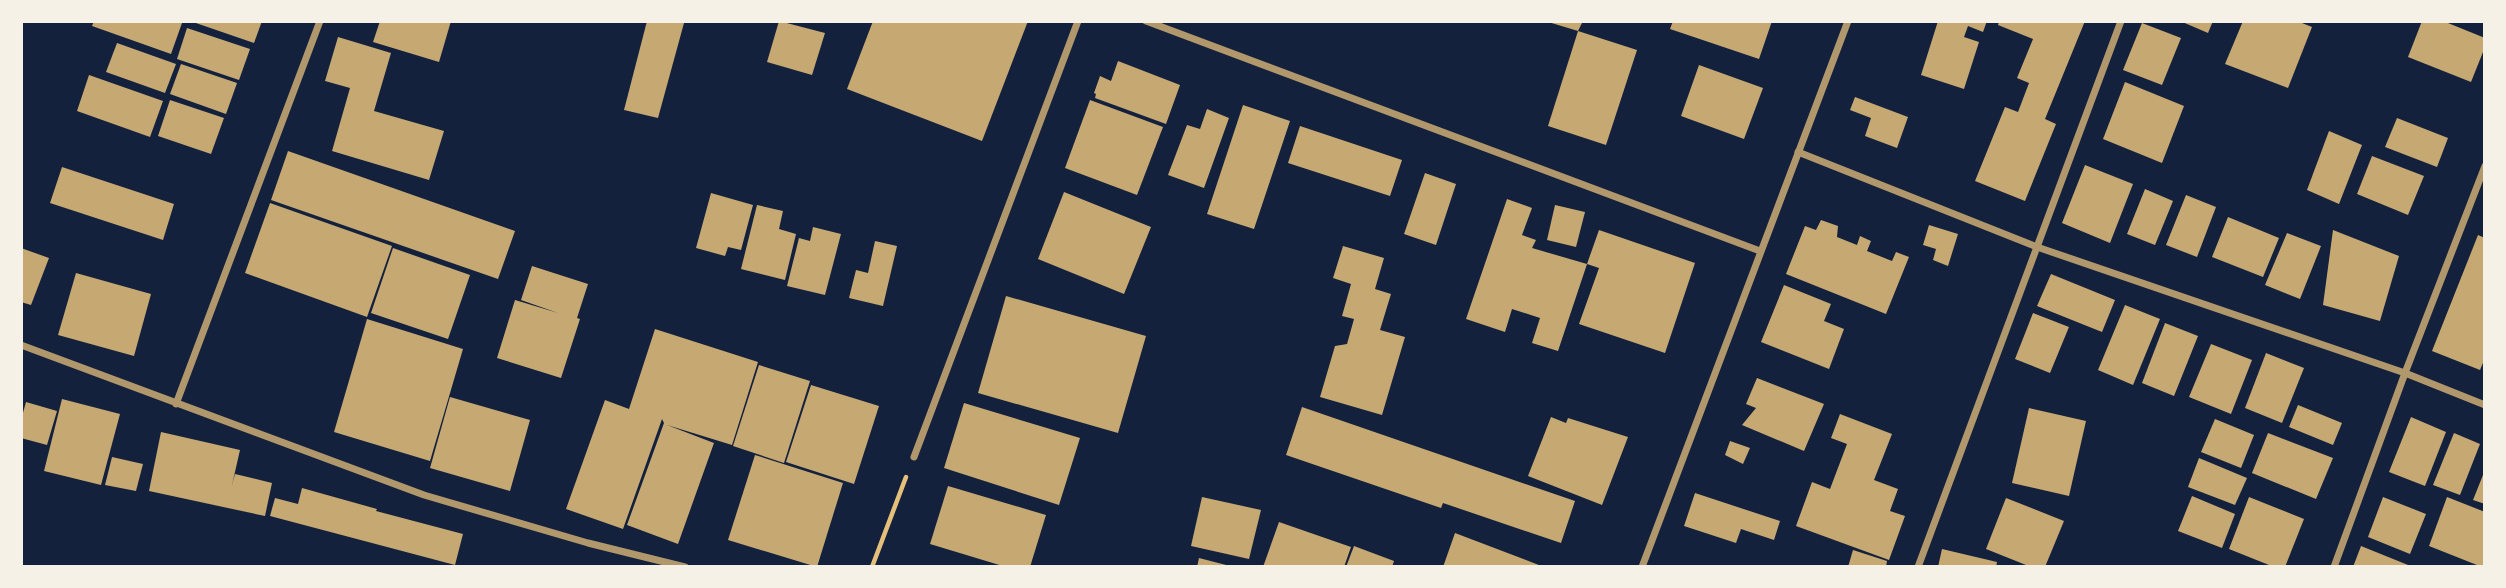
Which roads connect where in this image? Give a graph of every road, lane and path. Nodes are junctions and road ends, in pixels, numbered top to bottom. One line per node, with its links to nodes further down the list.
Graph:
1 (320, 21): 12 (street)
2 (1078, 21): 14 (street)
3 (1146, 21): 9 (street)
4 (1848, 21): 6 (street)
5 (2121, 21): 8 (street)
6 (1798, 152): 8 (street); 9 (street)
7 (2485, 166): 11 (street)
8 (2037, 247): 11 (street); 18 (street)
9 (1760, 251): 17 (street)
10 (21, 345): 12 (street)
11 (2405, 373): 13 (street); 19 (street)
12 (176, 404): 15 (street)
13 (2485, 405)
14 (914, 457): 16 (path)
15 (685, 567)
16 (872, 567)
17 (1642, 567)
18 (1918, 567)
19 (2334, 567)

